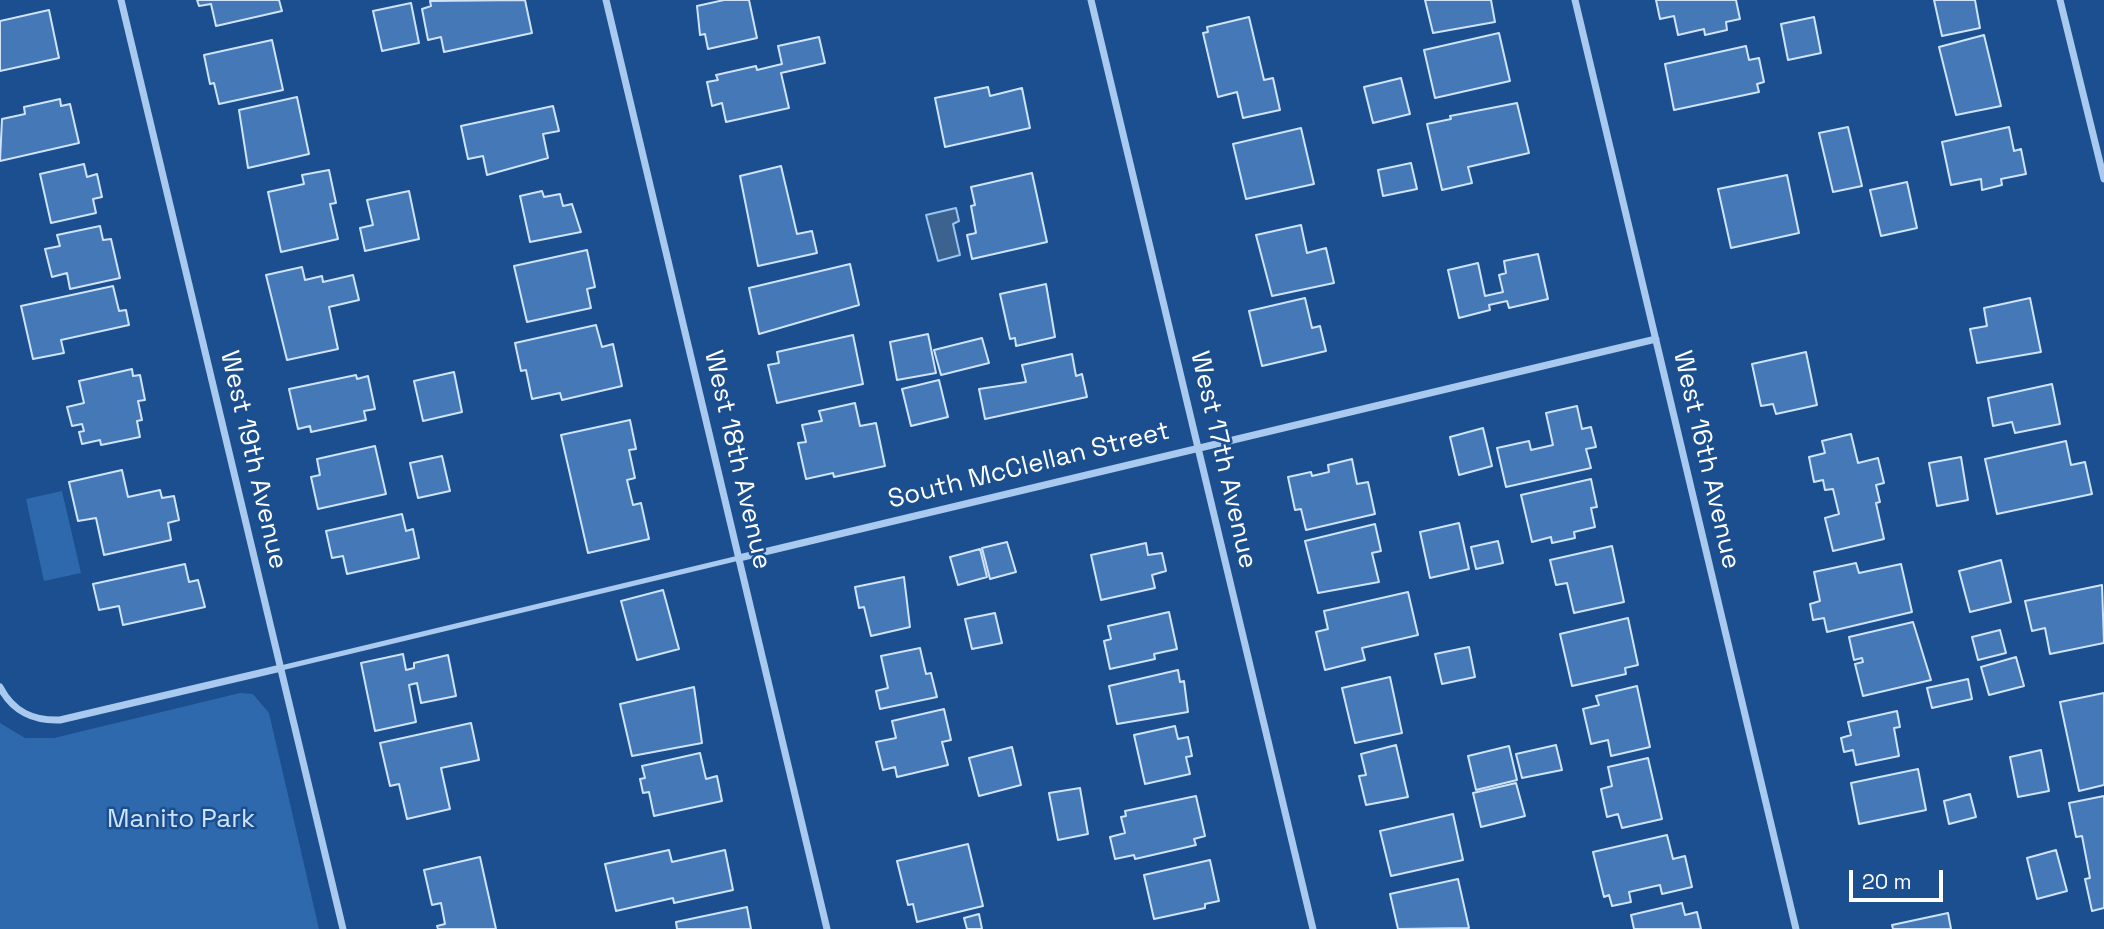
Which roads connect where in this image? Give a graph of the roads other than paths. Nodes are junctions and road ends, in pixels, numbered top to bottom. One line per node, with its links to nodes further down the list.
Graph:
1 (121, 0): 10 (street, West 19th Avenue)
2 (606, 0): 9 (street, West 18th Avenue)
3 (1091, 0): 8 (street, West 17th Avenue)
4 (1575, 0): 7 (street, West 16th Avenue)
5 (2060, 0): 6 (street)
6 (2104, 179)
7 (1656, 339): 8 (street, South McClellan Street); 15 (street, West 16th Avenue)
8 (1198, 446): 9 (street, South McClellan Street); 14 (street, West 17th Avenue)
9 (739, 558): 10 (lane); 13 (street, West 18th Avenue)
10 (281, 668): 11 (street); 12 (street, West 19th Avenue)
11 (0, 687)
12 (343, 929)
13 (827, 929)
14 (1313, 929)
15 (1796, 929)

